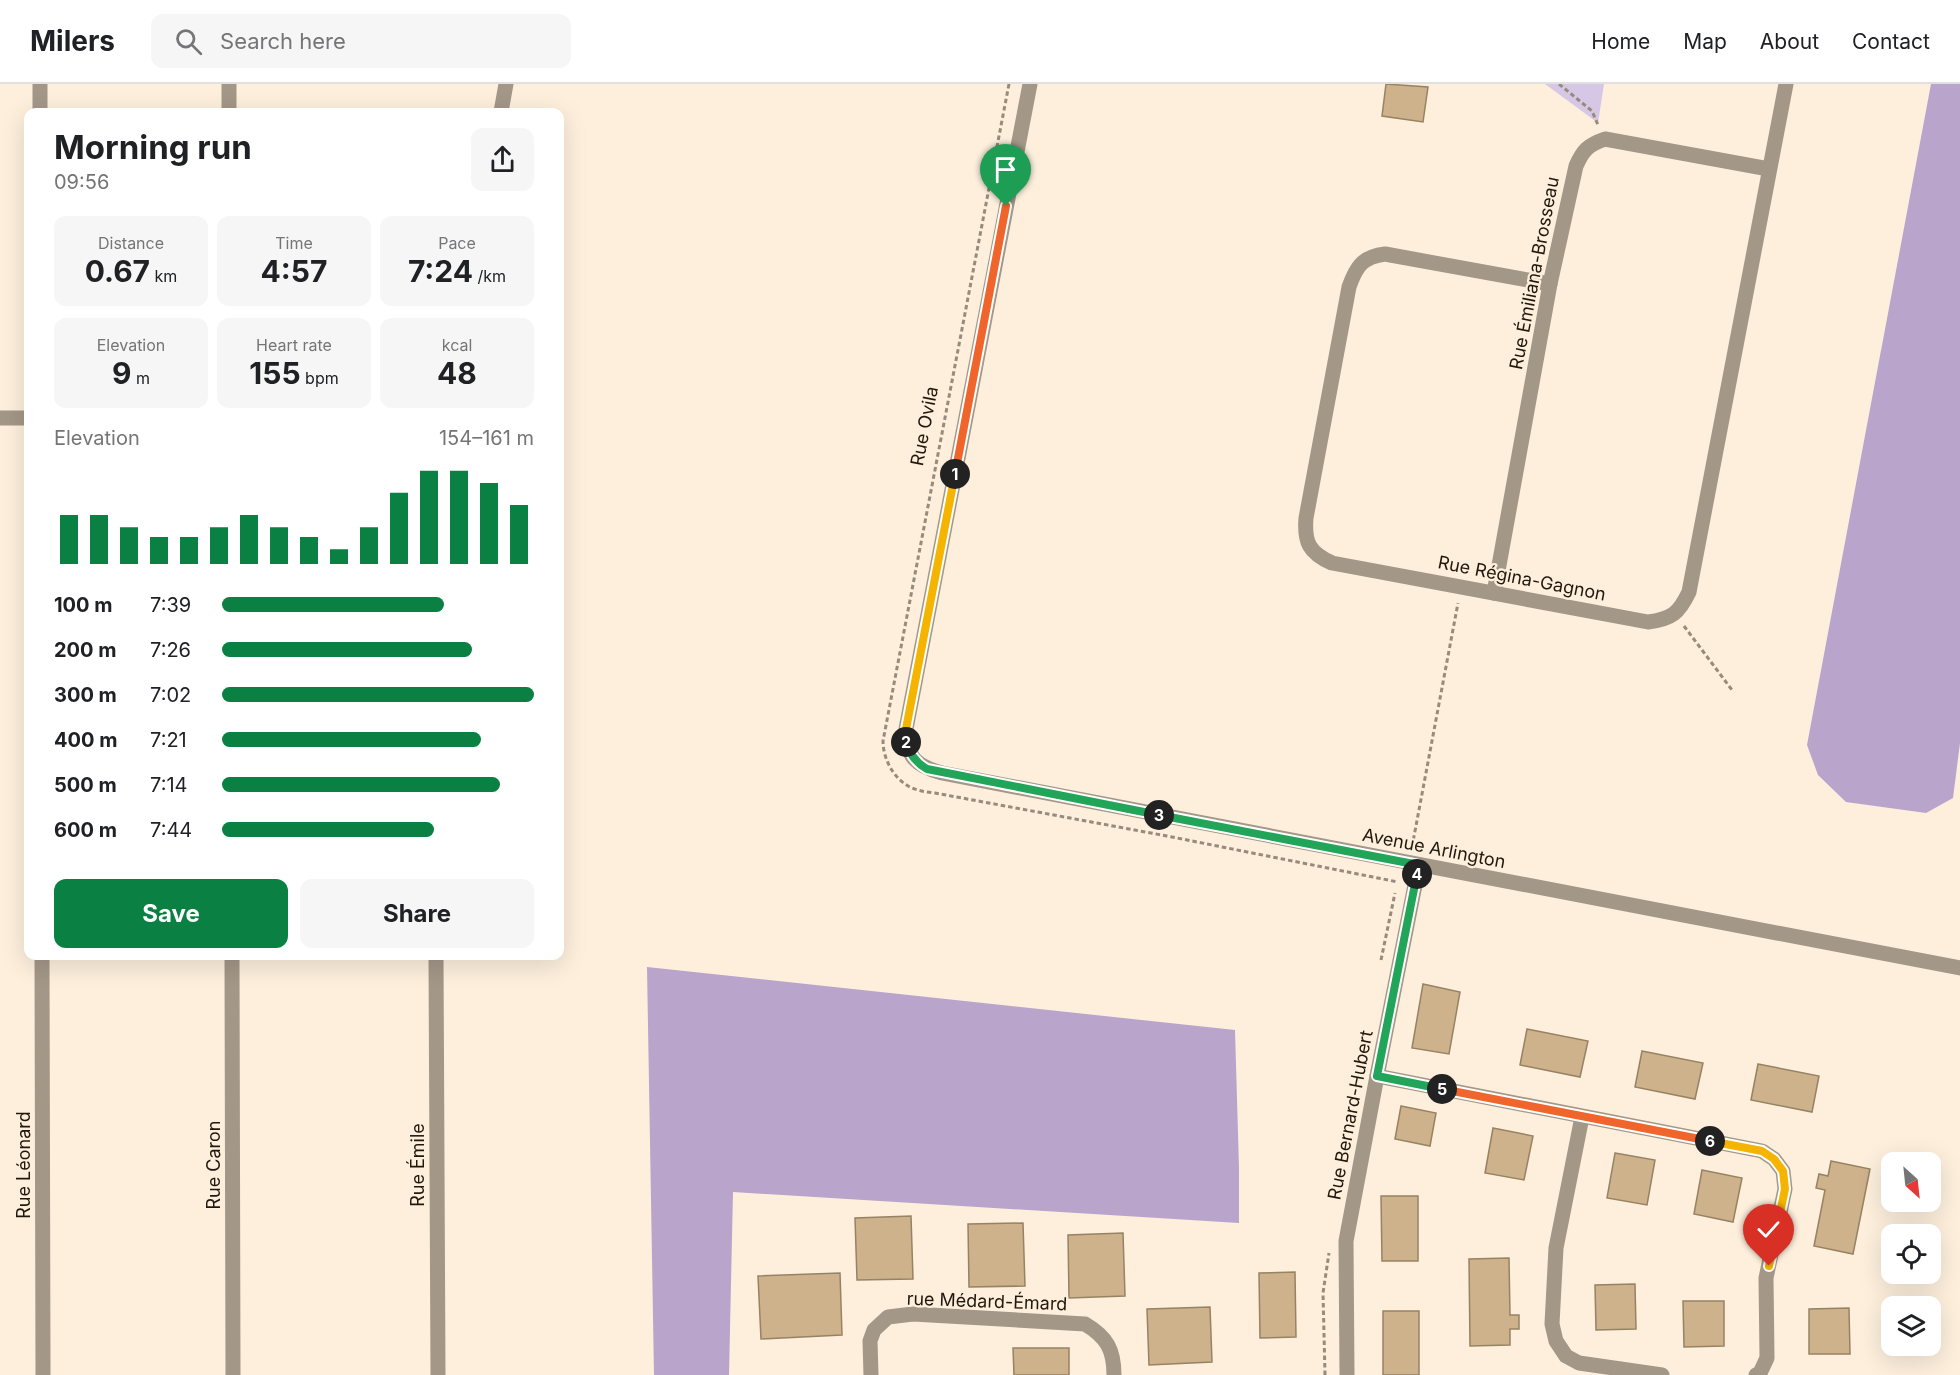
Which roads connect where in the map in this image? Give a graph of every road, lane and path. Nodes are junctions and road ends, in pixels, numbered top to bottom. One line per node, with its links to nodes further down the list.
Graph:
1 (40, 84): 8 (street)
2 (230, 84): 9 (street)
3 (506, 84): 10 (street)
4 (1009, 84): 22 (path, Rue Ovila)
5 (1030, 84): 21 (street, Avenue Arlington)
6 (1559, 84): 11 (path)
7 (1786, 84): 12 (street, Rue Régina-Gagnon)
8 (40, 108)
9 (230, 108)
10 (502, 108)
11 (1599, 126)
12 (1769, 169): 13 (street, Rue Émiliana-Brosseau); 16 (street, Rue Régina-Gagnon)
13 (1550, 284): 16 (street, Rue Émiliana-Brosseau); 16 (street, Rue Régina-Gagnon)
14 (0, 418): 15 (street)
15 (24, 418)
16 (1494, 592)
17 (1458, 601): 20 (path)
18 (1683, 625): 19 (path)
19 (1732, 690)
20 (1412, 847)
21 (1419, 865): 26 (street, Avenue Arlington); 27 (street, Rue Bernard-Hubert)
22 (1399, 882)
23 (42, 960): 29 (street, Rue Léonard)
24 (232, 960): 30 (street, Rue Caron)
25 (436, 960): 31 (street, Rue Émile)
26 (1960, 968)
27 (1377, 1076): 28 (street); 34 (street, Rue Bernard-Hubert)
28 (1582, 1117): 35 (street); 36 (street)
29 (43, 1375)
30 (233, 1375)
31 (438, 1375)
32 (871, 1375): 33 (street, rue Médard-Émard)
33 (1114, 1375)
34 (1347, 1375)
35 (1662, 1375)
36 (1756, 1375)

